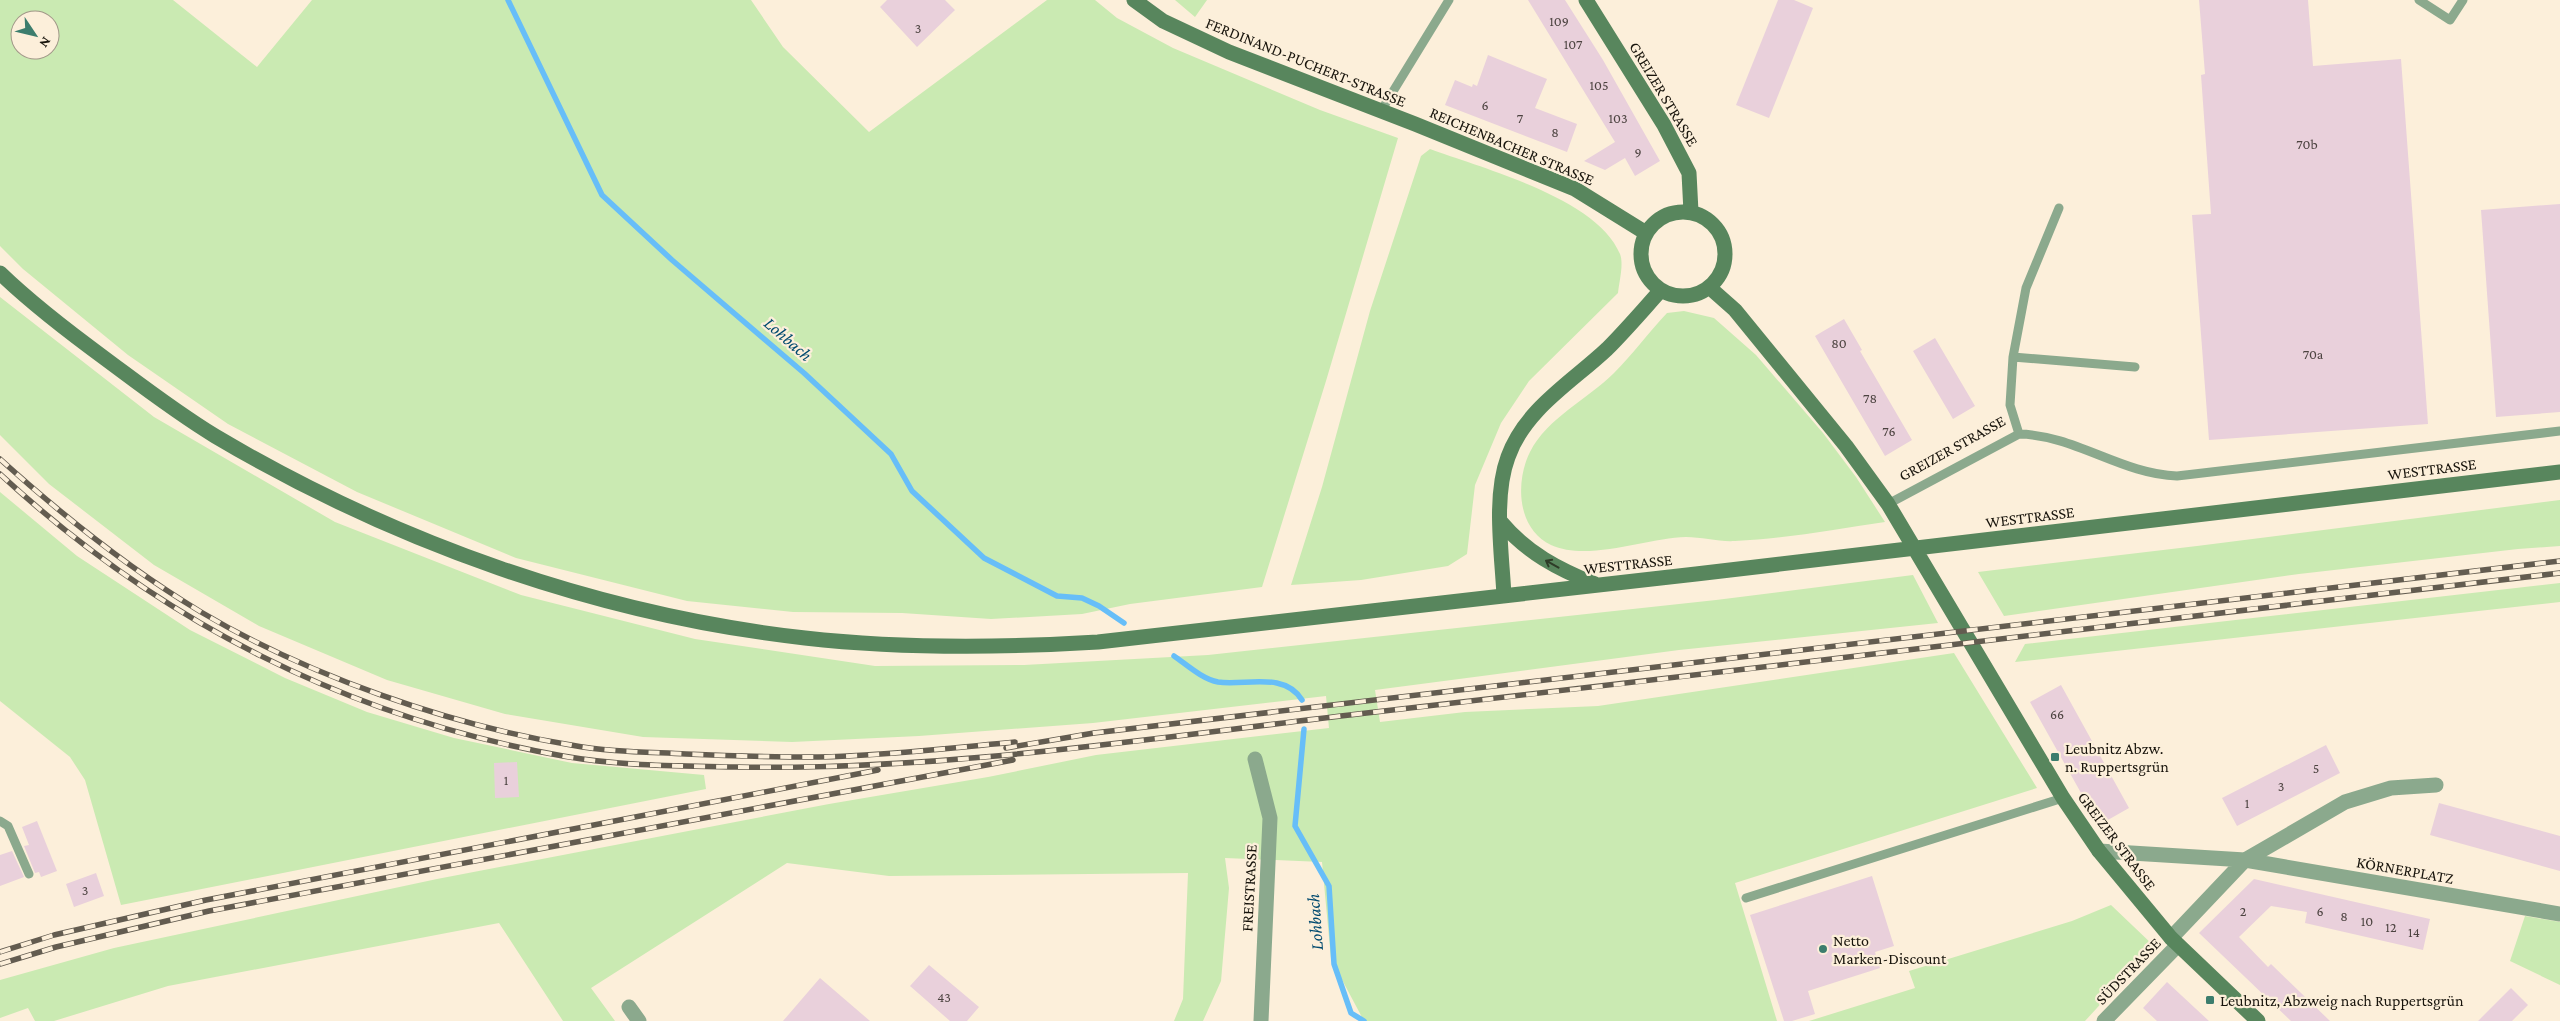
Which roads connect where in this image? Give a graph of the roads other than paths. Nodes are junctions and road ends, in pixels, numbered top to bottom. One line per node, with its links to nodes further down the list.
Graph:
1 (1134, 0): 6 (main road, FERDINAND-PUCHERT-STRASSE)
2 (1449, 0): 6 (lane)
3 (1586, 0): 9 (main road, GREIZER STRASSE)
4 (2419, 0): 5 (lane)
5 (2463, 0)
6 (1380, 111): 7 (main road, FERDINAND-PUCHERT-STRASSE)
7 (1415, 124): 10 (main road, REICHENBACHER STRASSE)
8 (2059, 208): 14 (lane, GREIZER STRASSE)
9 (1691, 212): 10 (main road); 12 (main road)
10 (1646, 233): 13 (main road)
11 (0, 273): 22 (main road, WESTTRASSE)
12 (1709, 287): 13 (main road); 19 (main road, GREIZER STRASSE)
13 (1661, 290): 20 (main road)
14 (2013, 357): 15 (lane); 17 (lane, GREIZER STRASSE)
15 (2135, 367)
16 (2560, 430): 17 (lane)
17 (2019, 434): 19 (lane, GREIZER STRASSE)
18 (2560, 472): 21 (main road, WESTTRASSE)
19 (1888, 504): 25 (main road, GREIZER STRASSE)
20 (1501, 522): 21 (main road, one-way to 20); 22 (main road)
21 (1596, 584): 22 (main road, WESTTRASSE)
22 (1504, 596)
23 (1255, 759): 35 (street, FREISTRASSE)
24 (2436, 785): 28 (street)
25 (2062, 798): 27 (main road, GREIZER STRASSE); 30 (lane)
26 (0, 821): 29 (lane)
27 (2098, 851): 28 (street, KÖRNERPLATZ); 32 (main road, GREIZER STRASSE)
28 (2245, 860): 31 (street, KÖRNERPLATZ); 32 (street)
29 (29, 874)
30 (1746, 898)
31 (2560, 914)
32 (2174, 941): 36 (street, SÜDSTRASSE); 37 (main road, GREIZER STRASSE)
33 (629, 1007): 34 (street)
34 (639, 1021)
35 (1261, 1021)
36 (2104, 1021)
37 (2258, 1021)

